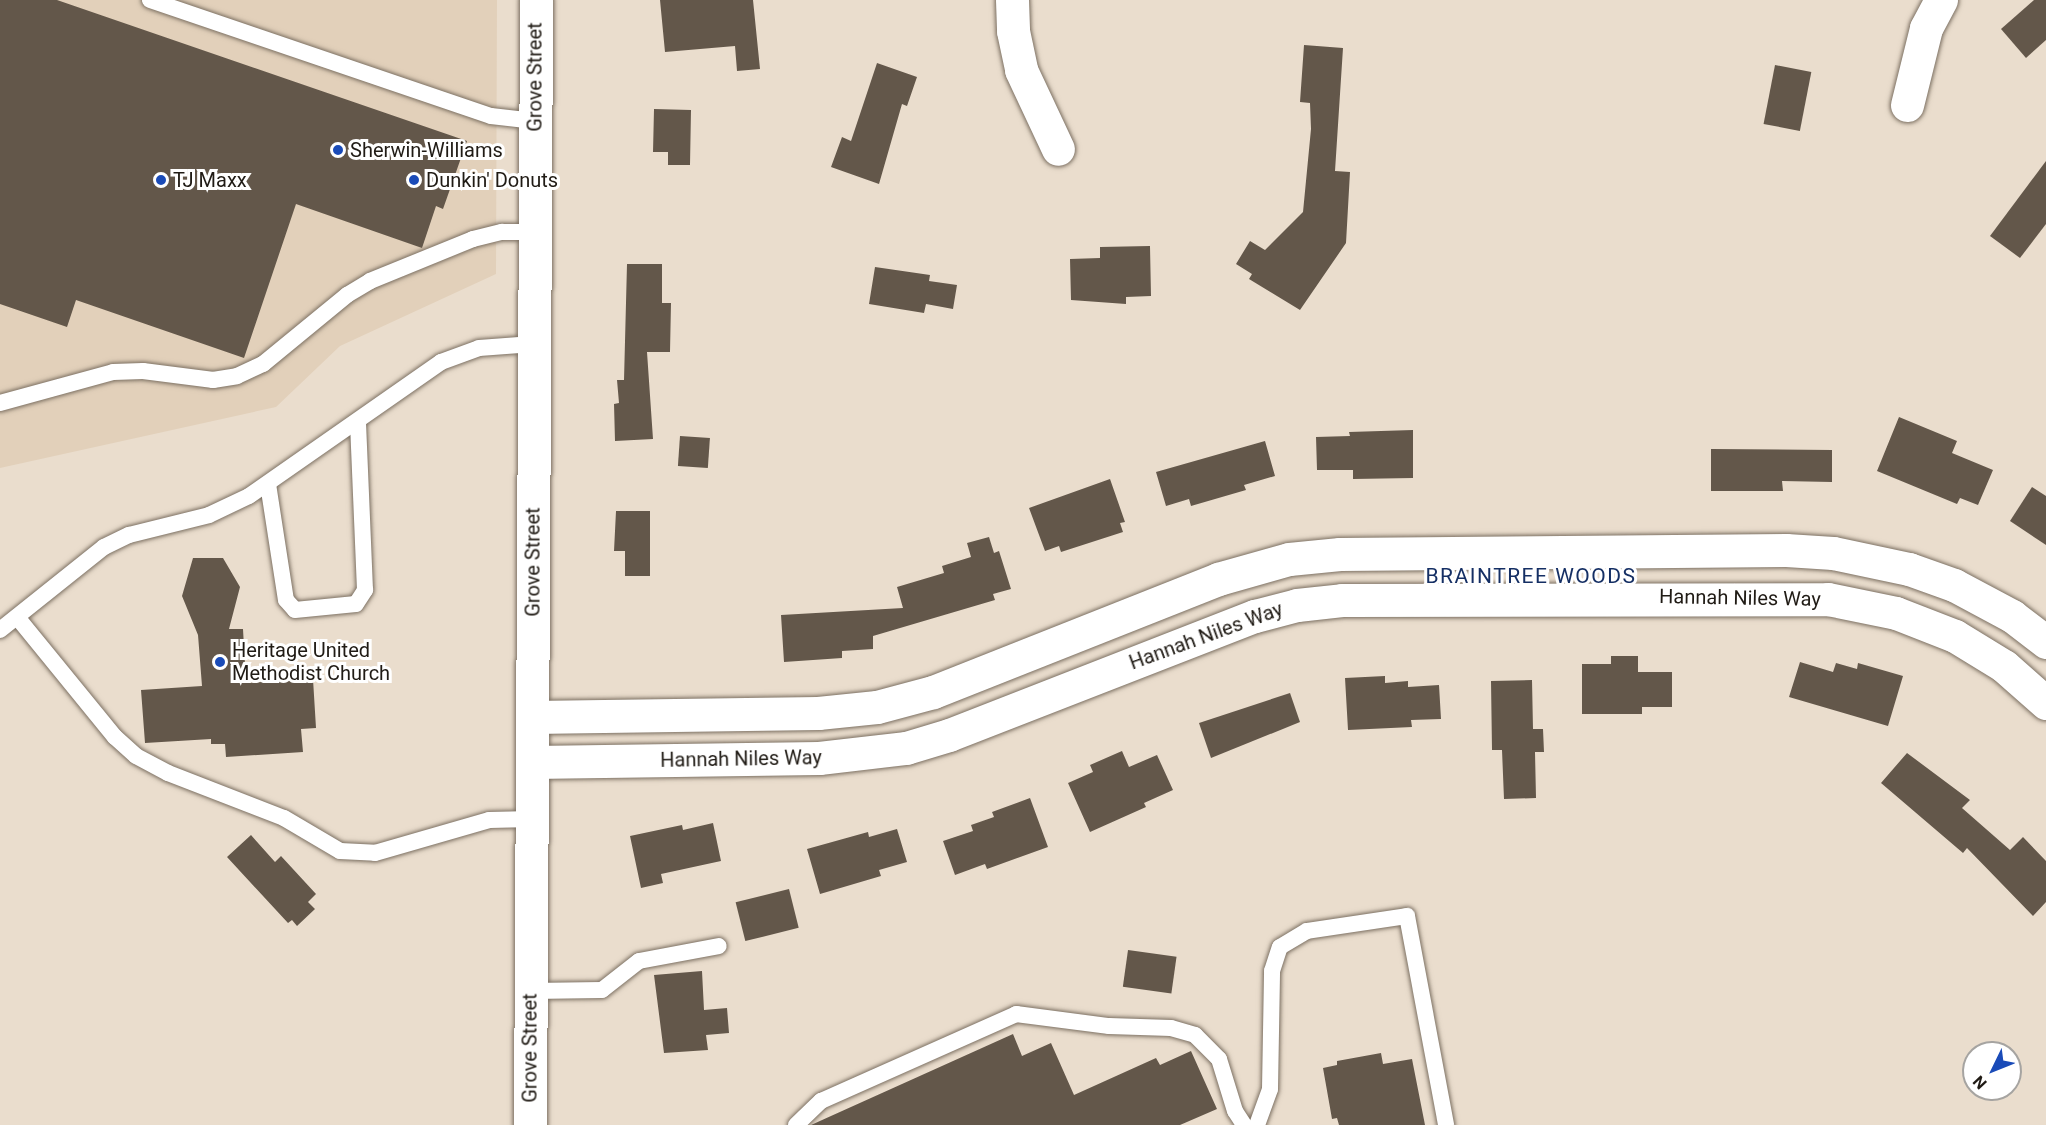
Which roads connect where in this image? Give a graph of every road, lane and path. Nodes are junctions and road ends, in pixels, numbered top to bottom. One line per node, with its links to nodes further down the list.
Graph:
1 (150, 0): 6 (lane)
2 (536, 0): 6 (street, Grove Street)
3 (1012, 0): 7 (street)
4 (1941, 0): 5 (street)
5 (1907, 105)
6 (535, 121): 8 (street, Grove Street)
7 (1058, 149)
8 (534, 232): 9 (street, Grove Street); 10 (lane)
9 (533, 344): 11 (lane); 21 (street, Grove Street)
10 (0, 403)
11 (358, 422): 12 (lane); 12 (lane)
12 (268, 484): 15 (lane)
13 (1563, 551): 14 (street); 16 (street); 18 (street)
14 (1563, 597): 19 (street, Hannah Niles Way); 20 (street, Hannah Niles Way)
15 (17, 617): 17 (lane); 23 (lane)
16 (1101, 625): 19 (street); 21 (street)
17 (0, 630)
18 (2046, 642)
19 (1118, 668): 22 (street, Hannah Niles Way)
20 (2046, 703)
21 (532, 717): 22 (street, Grove Street)
22 (532, 762): 23 (street, Grove Street)
23 (532, 819): 25 (street, Grove Street)
24 (719, 946): 25 (lane)
25 (531, 991): 26 (street, Grove Street)
26 (530, 1125)
27 (796, 1125): 28 (lane)
28 (1244, 1125)
29 (1257, 1125): 30 (lane)
30 (1446, 1125)

